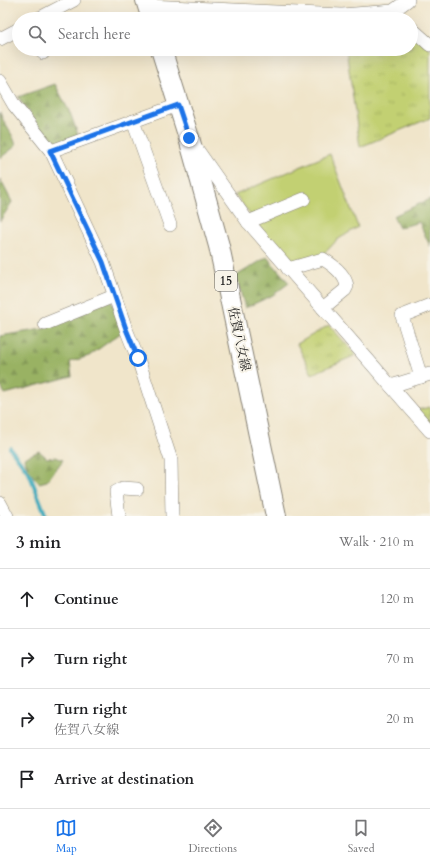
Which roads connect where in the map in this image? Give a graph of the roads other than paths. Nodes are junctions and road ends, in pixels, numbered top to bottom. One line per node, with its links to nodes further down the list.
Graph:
1 (74, 0): 4 (street)
2 (408, 0): 6 (street)
3 (148, 8): 5 (street)
4 (51, 12)
5 (259, 12)
6 (399, 12)
7 (12, 33): 9 (street)
8 (418, 34): 10 (street)
9 (0, 39)
10 (430, 45)
11 (163, 56): 13 (main road, 佐賀八女線 / 15)
12 (0, 81): 16 (street)
13 (178, 105): 14 (street); 15 (main road, 佐賀八女線 / 15)
14 (133, 121): 16 (street); 19 (street)
15 (189, 138): 18 (street); 33 (main road, 佐賀八女線 / 15)
16 (50, 151): 21 (street)
17 (304, 199): 18 (street)
18 (248, 222): 20 (street)
19 (170, 225)
20 (288, 269): 23 (street); 23 (street)
21 (114, 296): 24 (street); 32 (street)
22 (430, 305): 25 (street)
23 (323, 308): 26 (street)
24 (45, 324)
25 (425, 375): 26 (street)
26 (391, 386): 27 (street)
27 (430, 431)
28 (137, 489): 31 (street)
29 (0, 503): 30 (street)
30 (7, 516)
31 (119, 516)
32 (172, 516)
33 (276, 516)

